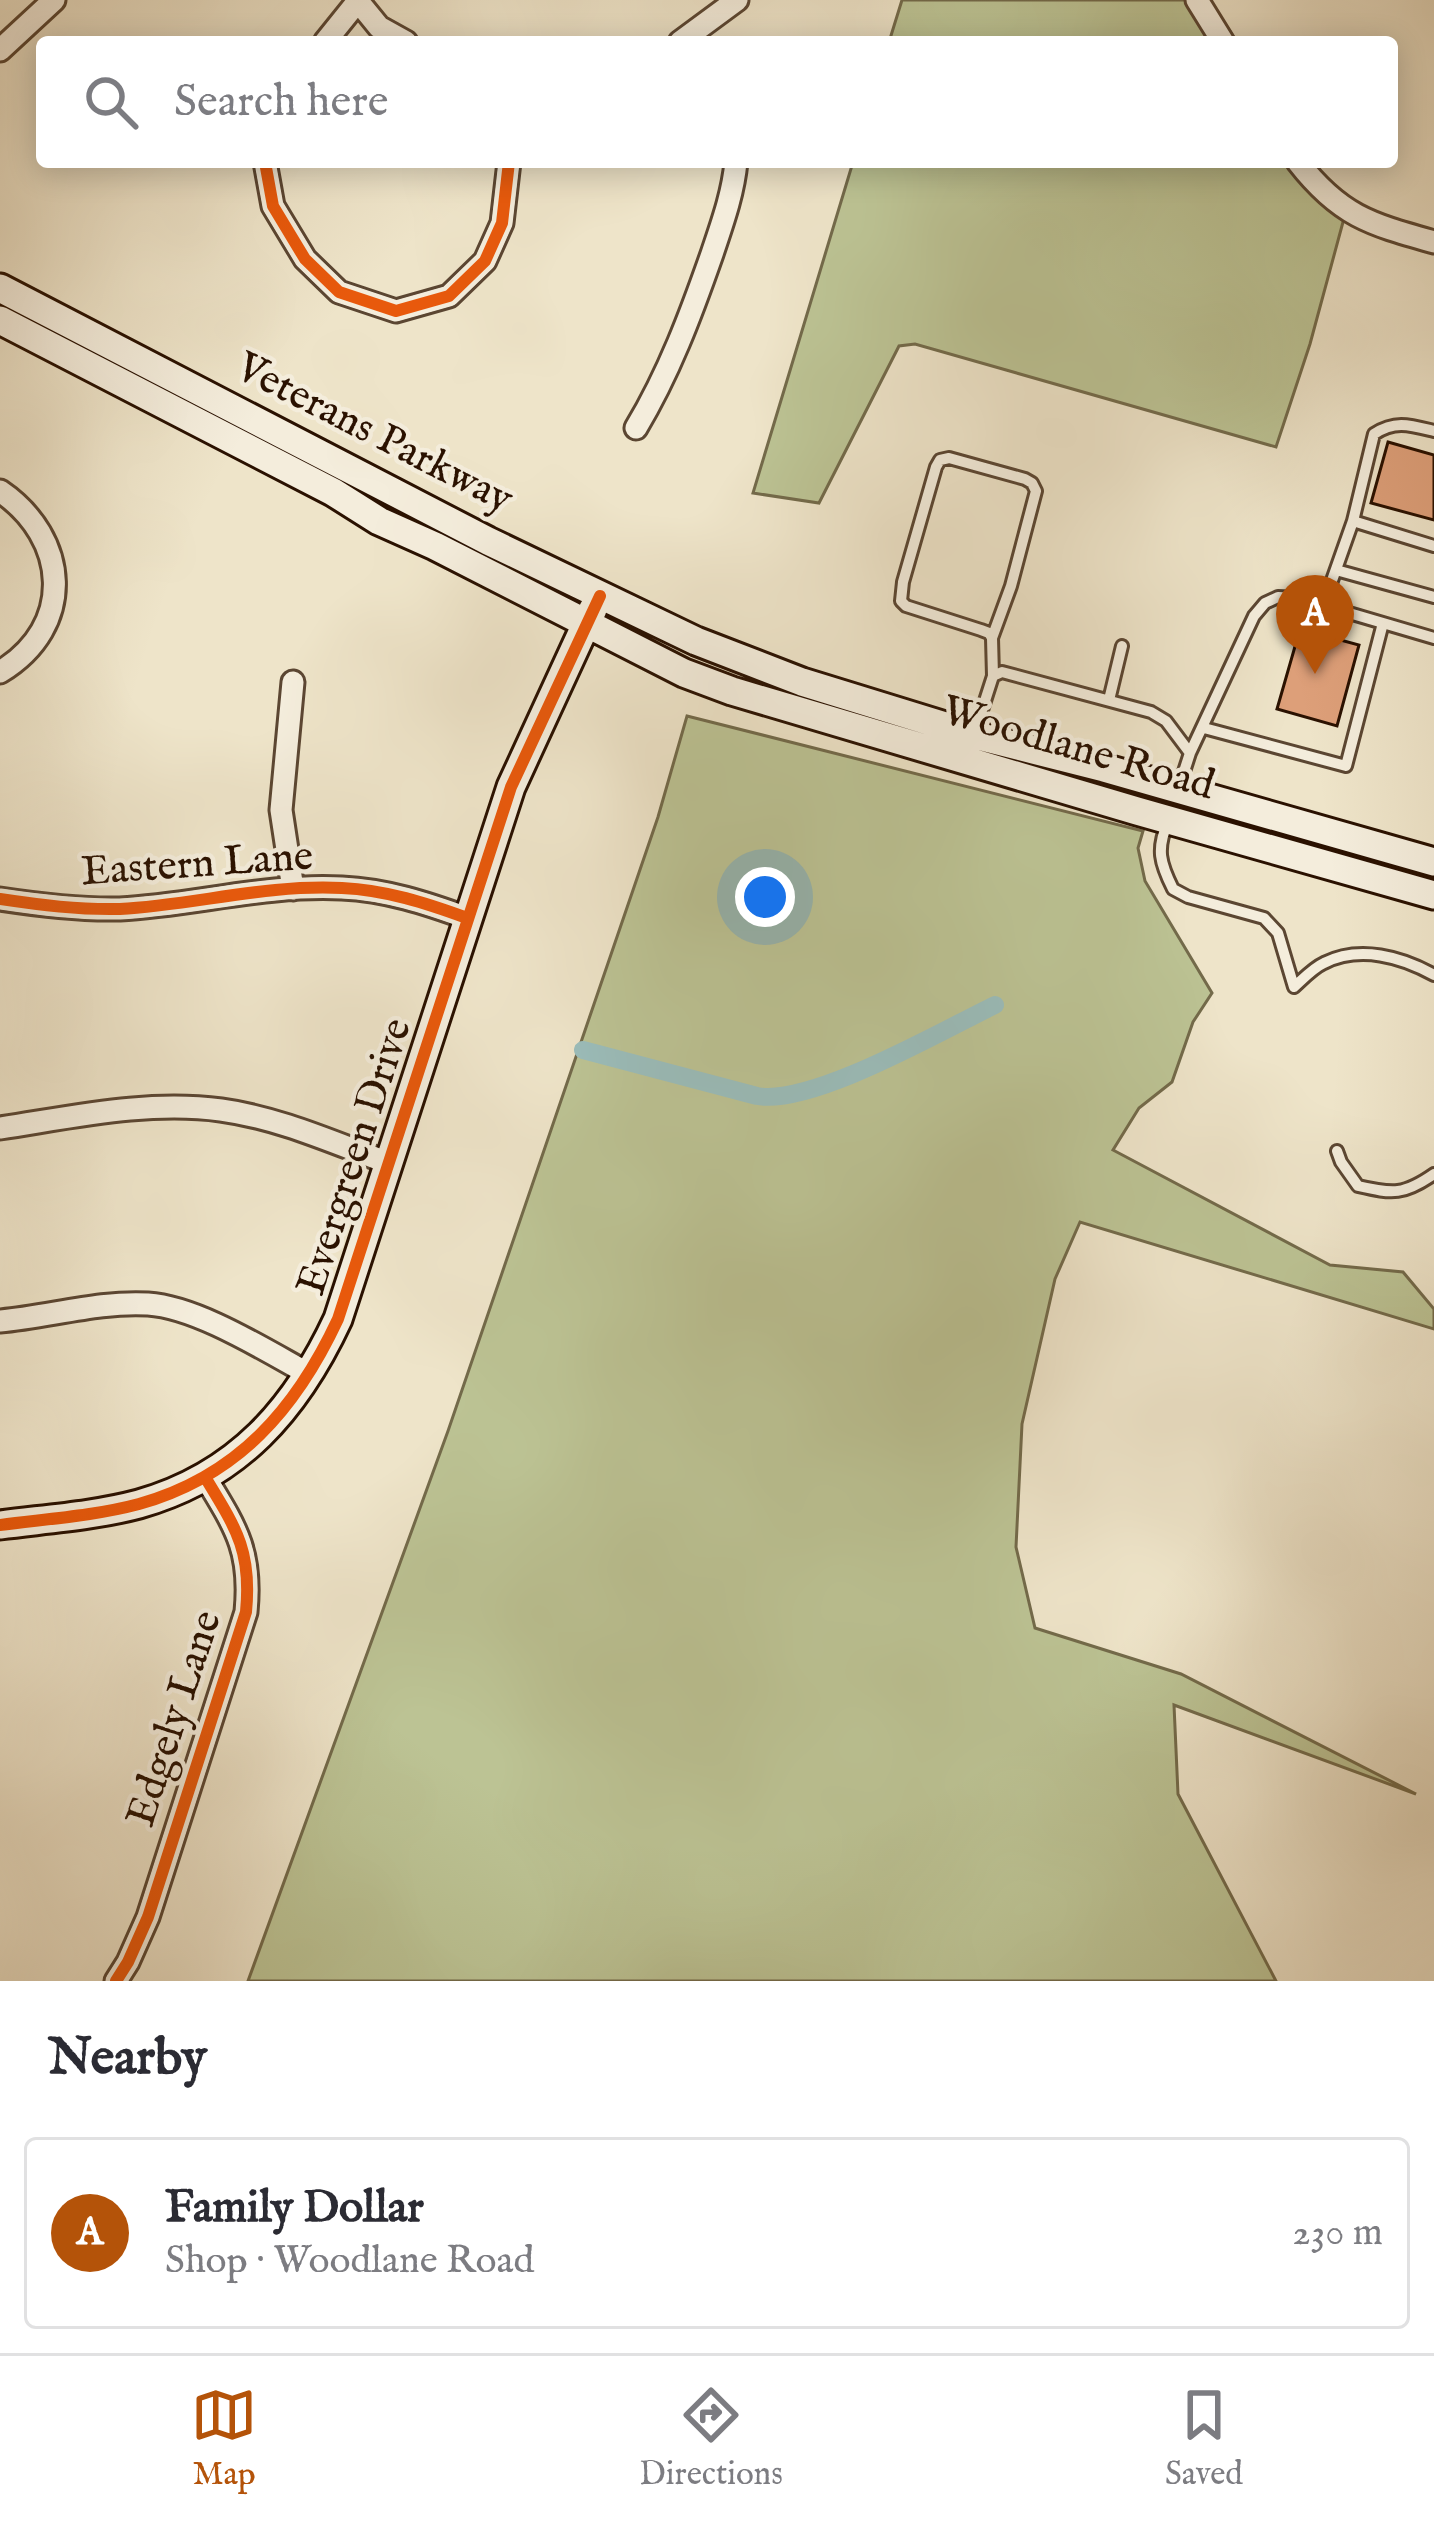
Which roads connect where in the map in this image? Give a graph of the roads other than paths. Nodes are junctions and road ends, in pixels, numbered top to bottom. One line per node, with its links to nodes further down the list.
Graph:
1 (54, 0): 9 (street)
2 (357, 0): 5 (street); 6 (street)
3 (737, 0): 7 (street)
4 (1197, 0): 8 (street)
5 (330, 36)
6 (395, 36)
7 (697, 36)
8 (1219, 36)
9 (0, 50)
10 (266, 168): 11 (street)
11 (508, 168)
12 (735, 168): 17 (street)
13 (1302, 168): 14 (street)
14 (1434, 242)
15 (0, 288): 25 (main road, Veterans Parkway)
16 (0, 320): 25 (main road, Veterans Parkway)
17 (636, 428)
18 (1434, 431): 20 (lane)
19 (0, 491): 31 (street)
20 (1354, 521): 21 (lane); 22 (lane)
21 (1434, 546)
22 (1336, 570): 23 (lane); 24 (lane)
23 (1434, 597)
24 (1323, 606): 26 (lane); 36 (lane)
25 (594, 609): 30 (main road, Veterans Parkway); 33 (main road, Veterans Parkway); 45 (main road, Evergreen Drive)
26 (1383, 623): 28 (lane); 36 (lane)
27 (992, 638): 27 (lane); 32 (lane)
28 (1434, 638)
29 (1122, 646): 35 (lane)
30 (712, 648): 37 (main road, Woodlane Road)
31 (0, 672)
32 (993, 676): 35 (lane); 37 (lane)
33 (702, 679): 40 (main road, Woodlane Road)
34 (292, 682): 42 (street)
35 (1109, 700): 38 (lane)
36 (1204, 728): 38 (lane)
37 (974, 735): 39 (main road, Woodlane Road)
38 (1190, 753): 39 (lane)
39 (1178, 790): 40 (lane); 41 (main road, Woodlane Road)
40 (1168, 820): 43 (main road, Woodlane Road); 46 (lane)
41 (1434, 862)
42 (293, 889): 44 (street, Eastern Lane); 45 (street, Eastern Lane)
43 (1434, 895)
44 (0, 899)
45 (467, 918): 49 (main road, Evergreen Drive)
46 (1434, 975)
47 (0, 1127): 49 (street)
48 (1337, 1151): 50 (lane)
49 (389, 1163): 52 (main road, Evergreen Drive)
50 (1434, 1174)
51 (0, 1321): 52 (street)
52 (309, 1375): 53 (main road, Evergreen Drive)
53 (205, 1477): 54 (main road, Evergreen Drive); 55 (street, Edgely Lane)
54 (0, 1525)
55 (116, 1981)

